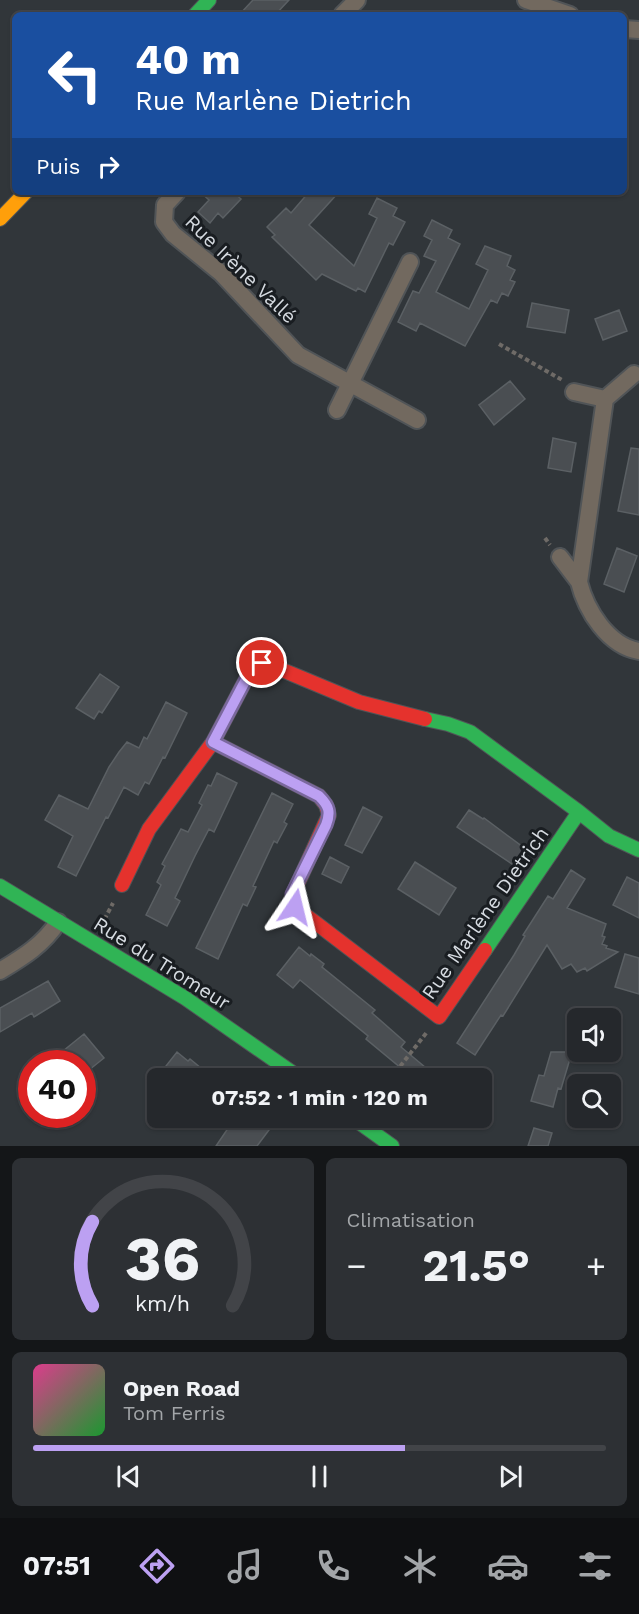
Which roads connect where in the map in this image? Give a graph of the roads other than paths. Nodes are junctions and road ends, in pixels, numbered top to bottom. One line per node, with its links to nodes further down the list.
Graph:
1 (209, 0): 4 (street)
2 (357, 0): 5 (street)
3 (526, 0): 6 (street)
4 (198, 12)
5 (345, 12)
6 (561, 12)
7 (23, 195): 9 (street)
8 (174, 195): 12 (street, Rue Irène Vallé)
9 (0, 219)
10 (410, 262): 12 (street)
11 (634, 374): 14 (street)
12 (349, 383): 15 (street); 16 (street, Rue Irène Vallé)
13 (574, 392): 14 (street)
14 (605, 399): 18 (street)
15 (337, 410)
16 (417, 420)
17 (560, 557): 18 (street)
18 (579, 582): 19 (street)
19 (639, 651)
20 (213, 742): 21 (street); 21 (street, Rue Marlène Dietrich); 23 (street)
21 (579, 812): 22 (street)
22 (639, 850)
23 (122, 885)
24 (0, 886): 25 (street, Rue du Tromeur)
25 (58, 922): 26 (street); 27 (street, Rue du Tromeur)
26 (0, 971)
27 (286, 1068)
28 (367, 1128): 29 (street)
29 (392, 1146)

